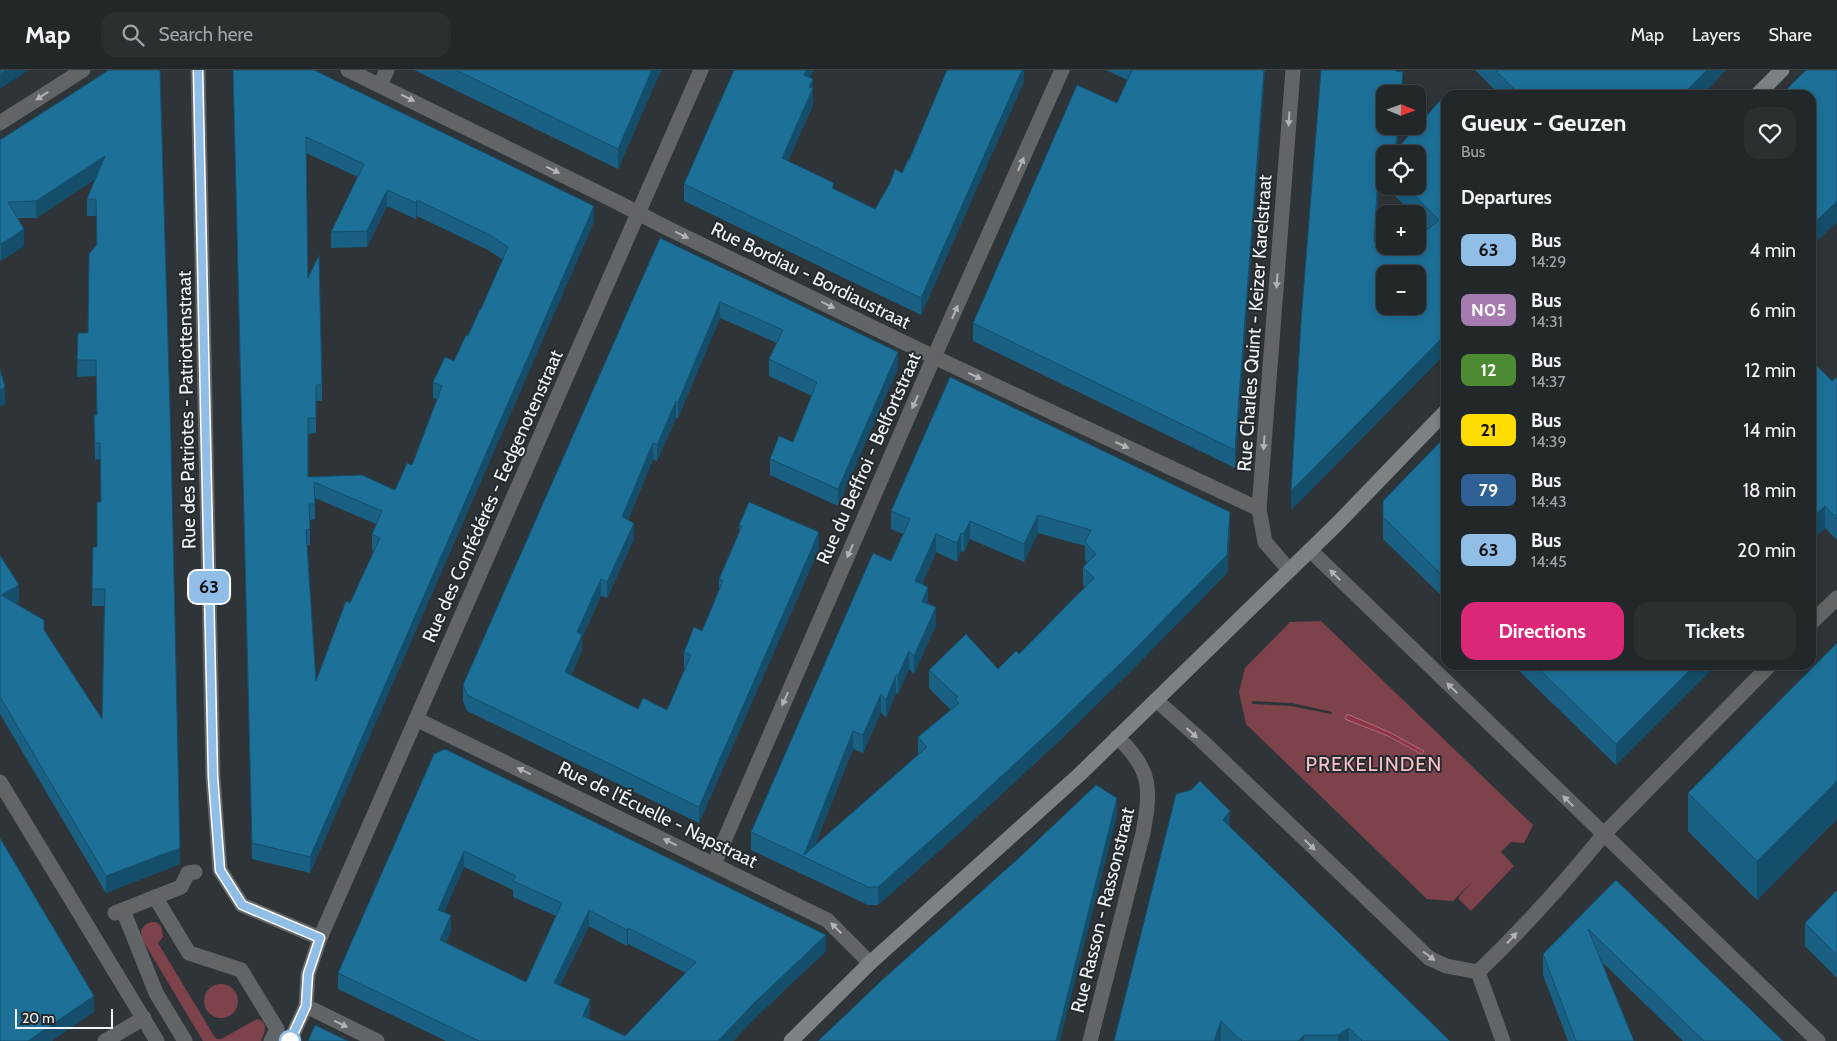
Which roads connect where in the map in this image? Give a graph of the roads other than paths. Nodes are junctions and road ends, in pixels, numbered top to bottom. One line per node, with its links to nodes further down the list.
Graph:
1 (83, 70): 11 (street, one-way to 11)
2 (198, 70): 29 (street, Rue des Patriotes - Patriottenstraat)
3 (348, 70): 9 (street, Rue Bordiau - Bordiaustraat)
4 (387, 70): 9 (street)
5 (701, 70): 12 (street, Rue des Confédérés - Eedgenotenstraat)
6 (1062, 70): 13 (street, Rue du Beffroi - Belfortstraat, one-way to 6)
7 (1293, 70): 15 (street, Rue Charles Quint - Keizer Karelstraat, one-way to 15)
8 (1782, 70): 10 (street)
9 (380, 85): 12 (street, Rue Bordiau - Bordiaustraat, one-way to 12)
10 (1762, 90)
11 (0, 123)
12 (638, 213): 13 (street, Rue Bordiau - Bordiaustraat, one-way to 13); 22 (street, Rue des Confédérés - Eedgenotenstraat)
13 (934, 357): 15 (street, Rue Bordiau - Bordiaustraat, one-way to 15); 26 (street, Rue du Beffroi - Belfortstraat, one-way to 26)
14 (1441, 416): 16 (street)
15 (1259, 509): 17 (street, Rue Charles Quint - Keizer Karelstraat)
16 (1310, 550): 17 (street); 25 (street, one-way to 16)
17 (1289, 570): 21 (street)
18 (1837, 598): 19 (street)
19 (1816, 618)
20 (1765, 670): 25 (street)
21 (1156, 700): 23 (street); 31 (street, one-way to 31)
22 (416, 719): 26 (street, Rue de l'Écuelle - Napstraat, one-way to 22); 29 (street, Rue des Confédérés - Eedgenotenstraat)
23 (1117, 738): 30 (street); 41 (street, Rue Rasson - Rassonstraat)
24 (0, 782): 33 (street)
25 (1604, 834): 31 (street, one-way to 25); 43 (street)
26 (714, 864): 30 (street, Rue de l'Écuelle - Napstraat, one-way to 26)
27 (195, 872): 28 (street)
28 (155, 897): 36 (street); 37 (street)
29 (320, 938): 32 (street, Rue des Confédérés - Eedgenotenstraat)
30 (870, 963): 40 (street)
31 (1478, 972): 42 (street)
32 (306, 1006): 38 (street); 39 (street, one-way to 39)
33 (144, 1018): 34 (street); 35 (street)
34 (105, 1041)
35 (157, 1041)
36 (184, 1041)
37 (271, 1041)
38 (290, 1041)
39 (377, 1041)
40 (791, 1041)
41 (1090, 1041)
42 (1503, 1041)
43 (1818, 1041)

